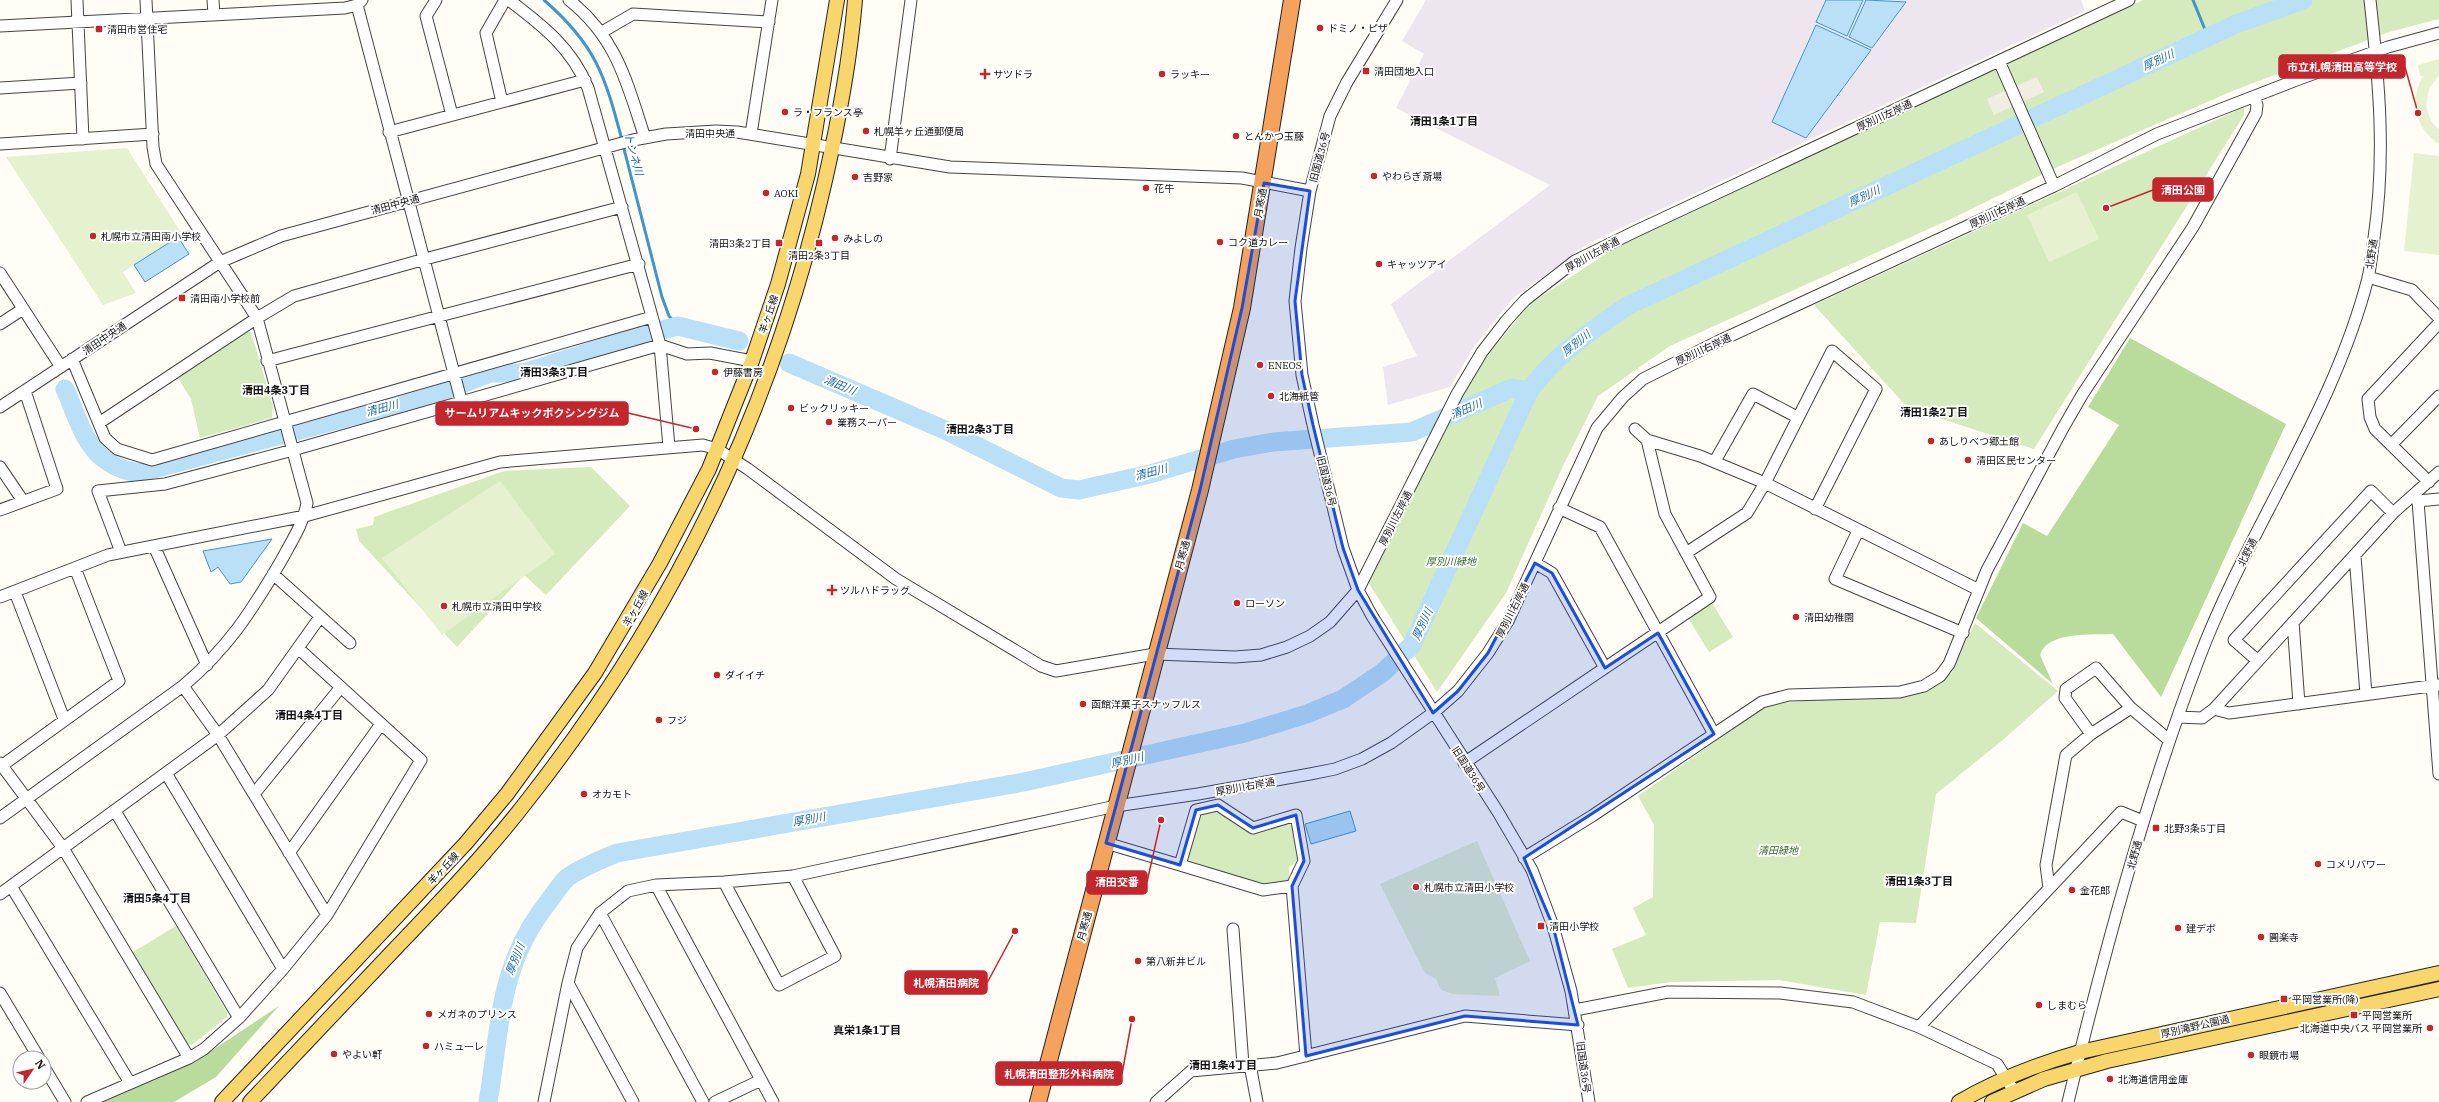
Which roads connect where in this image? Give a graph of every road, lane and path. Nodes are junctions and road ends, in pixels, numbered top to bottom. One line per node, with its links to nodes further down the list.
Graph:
1 (77, 0): 19 (street)
2 (146, 0): 18 (street)
3 (213, 0): 17 (street)
4 (436, 0): 31 (street)
5 (505, 0): 30 (street)
6 (509, 0): 26 (street)
7 (569, 0): 22 (street)
8 (772, 0): 20 (street)
9 (837, 0): 38 (main road, 羊ヶ丘線)
10 (855, 0): 40 (main road, 羊ヶ丘線)
11 (911, 0): 41 (street)
12 (1292, 0): 42 (highway, 月寒通)
13 (1397, 0): 44 (street, 旧国道36号)
14 (2129, 0): 25 (street, 厚別川左岸通)
15 (2370, 0): 24 (street, 北野通)
16 (360, 3): 17 (street); 32 (street)
17 (214, 14): 18 (street)
18 (147, 18): 19 (street); 33 (street)
19 (79, 22): 21 (street); 27 (street)
20 (769, 22): 22 (street); 34 (street)
21 (0, 26)
22 (602, 32): 35 (street)
23 (2439, 33): 24 (street, 厚別川右岸通)
24 (2376, 51): 29 (street, 厚別川右岸通); 51 (street, 北野通)
25 (1999, 61): 43 (street); 100 (street, 厚別川左岸通)
26 (585, 80): 30 (street); 39 (street)
27 (81, 83): 28 (street); 36 (street)
28 (0, 88)
29 (2254, 97): 43 (street, 厚別川右岸通); 101 (street)
30 (502, 102): 31 (street)
31 (452, 115): 32 (street)
32 (389, 132): 45 (street)
33 (152, 134): 36 (street); 48 (street)
34 (752, 134): 35 (street, 清田中央通); 38 (street, 清田中央通)
35 (645, 138): 39 (street, 清田中央通)
36 (83, 139): 37 (street)
37 (0, 144)
38 (813, 145): 40 (street, 清田中央通); 62 (main road, 羊ヶ丘線)
39 (610, 147): 45 (street, 清田中央通); 46 (street)
40 (834, 148): 41 (street, 清田中央通); 78 (main road, 羊ヶ丘線)
41 (890, 159): 42 (street, 清田中央通)
42 (1264, 183): 44 (street, 清田中央通); 110 (highway, 月寒通)
43 (2054, 186): 87 (street, 厚別川右岸通)
44 (1310, 191): 100 (street, 旧国道36号)
45 (408, 200): 47 (street); 48 (street, 清田中央通)
46 (622, 207): 47 (street); 49 (street)
47 (425, 259): 53 (street); 54 (street)
48 (220, 262): 54 (street); 60 (street, 清田中央通)
49 (639, 264): 53 (street); 56 (street)
50 (0, 273): 52 (street)
51 (2368, 276): 55 (street); 122 (street, 北野通)
52 (23, 308): 58 (street); 63 (street)
53 (440, 316): 61 (street); 64 (street)
54 (256, 318): 61 (street); 70 (street)
55 (2439, 318)
56 (653, 321): 59 (street); 64 (street)
57 (2439, 323): 74 (street)
58 (0, 324)
59 (659, 342): 62 (street); 67 (street); 76 (street)
60 (72, 359): 63 (street, 清田中央通); 70 (street)
61 (267, 361): 71 (street)
62 (752, 361): 77 (main road, 羊ヶ丘線)
63 (61, 367): 65 (street, 清田中央通)
64 (455, 376): 67 (street); 71 (street)
65 (25, 391): 68 (street, 清田中央通); 86 (street)
66 (2439, 396): 74 (street)
67 (460, 397): 75 (street)
68 (0, 407)
69 (1797, 417): 79 (street); 83 (street); 88 (street)
70 (99, 424): 71 (street)
71 (285, 424): 75 (street)
72 (1635, 429): 73 (street)
73 (1647, 440): 79 (street); 95 (street)
74 (2392, 445): 82 (street)
75 (292, 446): 91 (street); 94 (street)
76 (669, 447): 77 (street); 91 (street)
77 (717, 449): 78 (street, 厚別川左岸通); 180 (main road, 羊ヶ丘線)
78 (734, 460): 110 (street, 厚別川左岸通); 181 (main road, 羊ヶ丘線)
79 (1715, 461): 83 (street)
80 (0, 467): 86 (street)
81 (2439, 472): 82 (street)
82 (2429, 482): 84 (street)
83 (1765, 483): 88 (street); 95 (street)
84 (2416, 499): 85 (street); 90 (street); 114 (street)
85 (2439, 499)
86 (23, 501): 89 (street)
87 (1559, 508): 97 (street, 厚別川右岸通); 106 (street)
88 (1815, 509): 92 (street)
89 (0, 510)
90 (2393, 513): 96 (street); 111 (street)
91 (305, 516): 93 (street); 99 (street)
92 (1858, 531): 101 (street); 107 (street)
93 (154, 546): 94 (street); 112 (street)
94 (121, 552): 98 (street)
95 (1686, 553): 106 (street)
96 (2355, 556): 105 (street); 117 (street)
97 (1535, 563): 113 (street); 121 (street, 厚別川右岸通)
98 (75, 568): 102 (street); 123 (street)
99 (273, 574): 104 (street); 112 (street)
100 (1358, 590): 110 (street, 厚別川左岸通); 121 (street, 旧国道36号)
101 (1979, 590): 107 (street)
102 (14, 592): 103 (street); 123 (street)
103 (0, 597)
104 (320, 617): 108 (street); 109 (street)
105 (2294, 622): 111 (street); 118 (street)
106 (1658, 633): 113 (street); 125 (street)
107 (1963, 633): 125 (street)
108 (350, 643)
109 (298, 649): 116 (street); 127 (street)
110 (1155, 654): 134 (highway, 月寒通)
111 (2258, 661): 120 (street)
112 (207, 665): 115 (street)
113 (1605, 668): 129 (street)
114 (2436, 685): 117 (street); 132 (street)
115 (183, 686): 127 (street); 135 (street)
116 (341, 687): 124 (street); 133 (street)
117 (2366, 694): 118 (street)
118 (2299, 704): 120 (street)
119 (2131, 708): 126 (street); 126 (street); 128 (street)
120 (2214, 709): 122 (street)
121 (1433, 714): 129 (street, 旧国道36号); 134 (street, 厚別川右岸通)
122 (2178, 716): 128 (street, 北野通)
123 (64, 719): 130 (street)
124 (381, 724): 141 (street); 152 (street)
125 (1714, 734): 142 (street)
126 (2091, 734): 149 (street)
127 (218, 735): 131 (street); 133 (street)
128 (2169, 740): 138 (street, 北野通)
129 (1464, 763): 142 (street, 旧国道36号)
130 (0, 765): 135 (street)
131 (166, 774): 136 (street); 154 (street)
132 (2439, 774)
133 (254, 794): 141 (street)
134 (1119, 798): 139 (highway, 月寒通); 144 (street, 厚別川右岸通)
135 (27, 799): 137 (street); 140 (street)
136 (115, 811): 140 (street); 162 (street)
137 (0, 818)
138 (2143, 821): 149 (street); 166 (street, 北野通)
139 (1106, 842): 143 (street); 187 (highway, 月寒通)
140 (63, 848): 147 (street); 168 (street)
141 (289, 853): 152 (street)
142 (1524, 858): 161 (street, 旧国道36号)
143 (1180, 865): 148 (street); 148 (street)
144 (793, 876): 145 (street, 厚別川右岸通); 145 (street)
145 (724, 882): 146 (street, 厚別川右岸通)
146 (656, 884): 151 (street, 厚別川右岸通); 173 (street)
147 (11, 886): 150 (street); 174 (street)
148 (1292, 886): 167 (street)
149 (2049, 888): 164 (street)
150 (0, 894)
151 (600, 913): 157 (street, 厚別川右岸通); 184 (street)
152 (327, 915): 154 (street)
153 (1233, 929): 169 (street)
154 (283, 969): 162 (street)
155 (2439, 973): 156 (main road, 厚別滝野公園通)
156 (2396, 982): 160 (main road); 166 (main road, 厚別滝野公園通)
157 (568, 983): 182 (street, 厚別川右岸通); 183 (street)
158 (2439, 989): 160 (main road, 厚別滝野公園通)
159 (0, 993): 165 (street)
160 (2400, 997): 170 (main road, 厚別滝野公園通)
161 (1575, 1010): 163 (street, 旧国道36号); 164 (street)
162 (239, 1018): 168 (street)
163 (1578, 1025): 167 (street); 189 (street, 旧国道36号)
164 (1919, 1028): 171 (street)
165 (34, 1050)
166 (2080, 1052): 170 (street, 北野通); 171 (main road, 厚別滝野公園通)
167 (1306, 1056): 169 (street)
168 (189, 1058): 174 (street)
169 (1247, 1065): 176 (street); 188 (street)
170 (2076, 1070): 175 (main road, 厚別滝野公園通); 177 (street, 北野通)
171 (2006, 1078): 175 (street); 190 (main road, 厚別滝野公園通)
172 (52, 1080): 178 (street)
173 (761, 1080): 185 (street); 186 (street)
174 (130, 1083): 179 (street)
175 (2014, 1091): 191 (main road, 厚別滝野公園通)
176 (1158, 1101)
177 (2071, 1101)
178 (65, 1102)
179 (87, 1102)
180 (222, 1102)
181 (250, 1102)
182 (544, 1102)
183 (633, 1102)
184 (703, 1102)
185 (715, 1102)
186 (773, 1102)
187 (1038, 1102)
188 (1257, 1102)
189 (1589, 1102)
190 (1959, 1102)
191 (1992, 1102)

